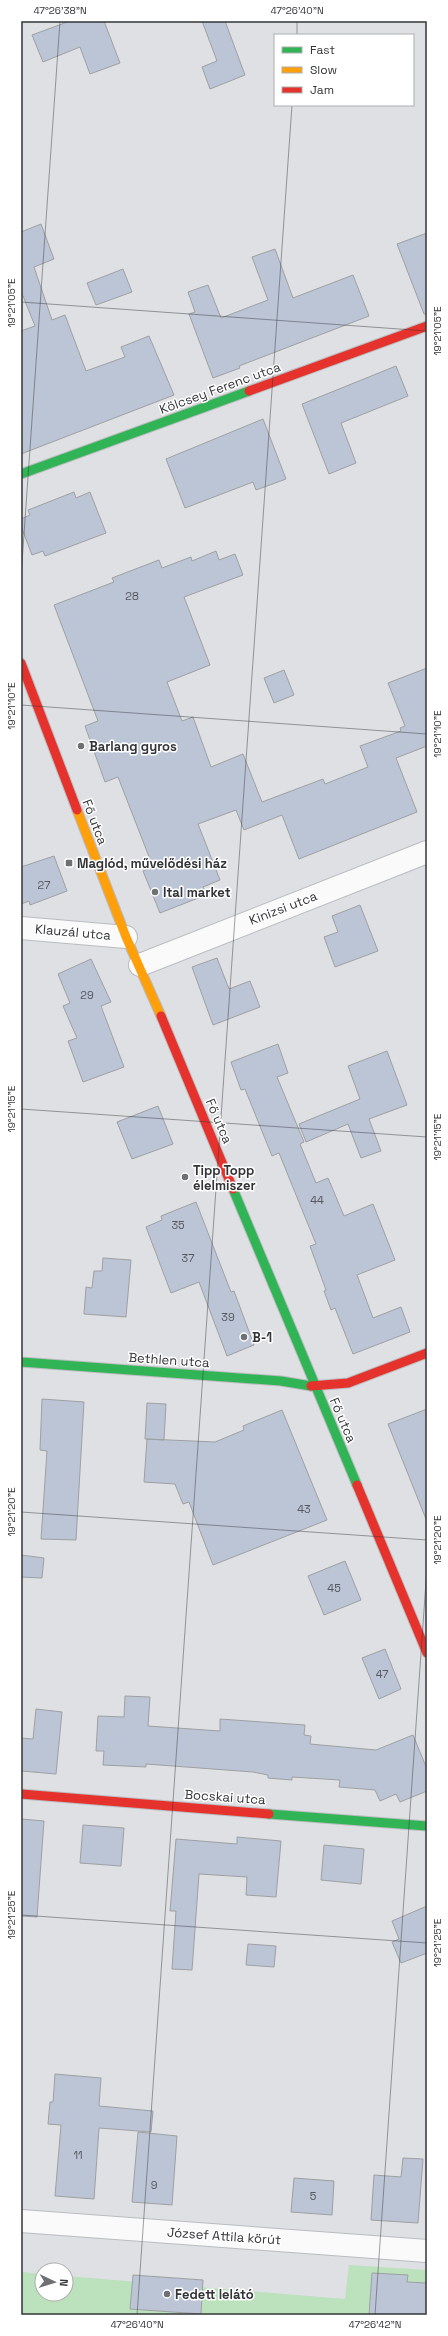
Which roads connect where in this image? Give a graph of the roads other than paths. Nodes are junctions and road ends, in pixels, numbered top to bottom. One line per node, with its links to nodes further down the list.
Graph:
1 (427, 326): 2 (street, Kölcsey Ferenc utca)
2 (21, 474)
3 (21, 663): 6 (street, Fő utca)
4 (427, 852): 7 (street, Kinizsi utca)
5 (21, 928): 6 (street, Klauzál utca)
6 (126, 937): 7 (street, Fő utca)
7 (140, 965): 10 (street, Fő utca)
8 (427, 1353): 10 (street, Bethlen utca)
9 (21, 1362): 10 (street, Bethlen utca)
10 (315, 1386): 11 (street, Fő utca)
11 (427, 1653)
12 (21, 1794): 13 (street, Bocskai utca)
13 (427, 1826)
14 (21, 2221): 15 (street, József Attila körút)
15 (427, 2251)

